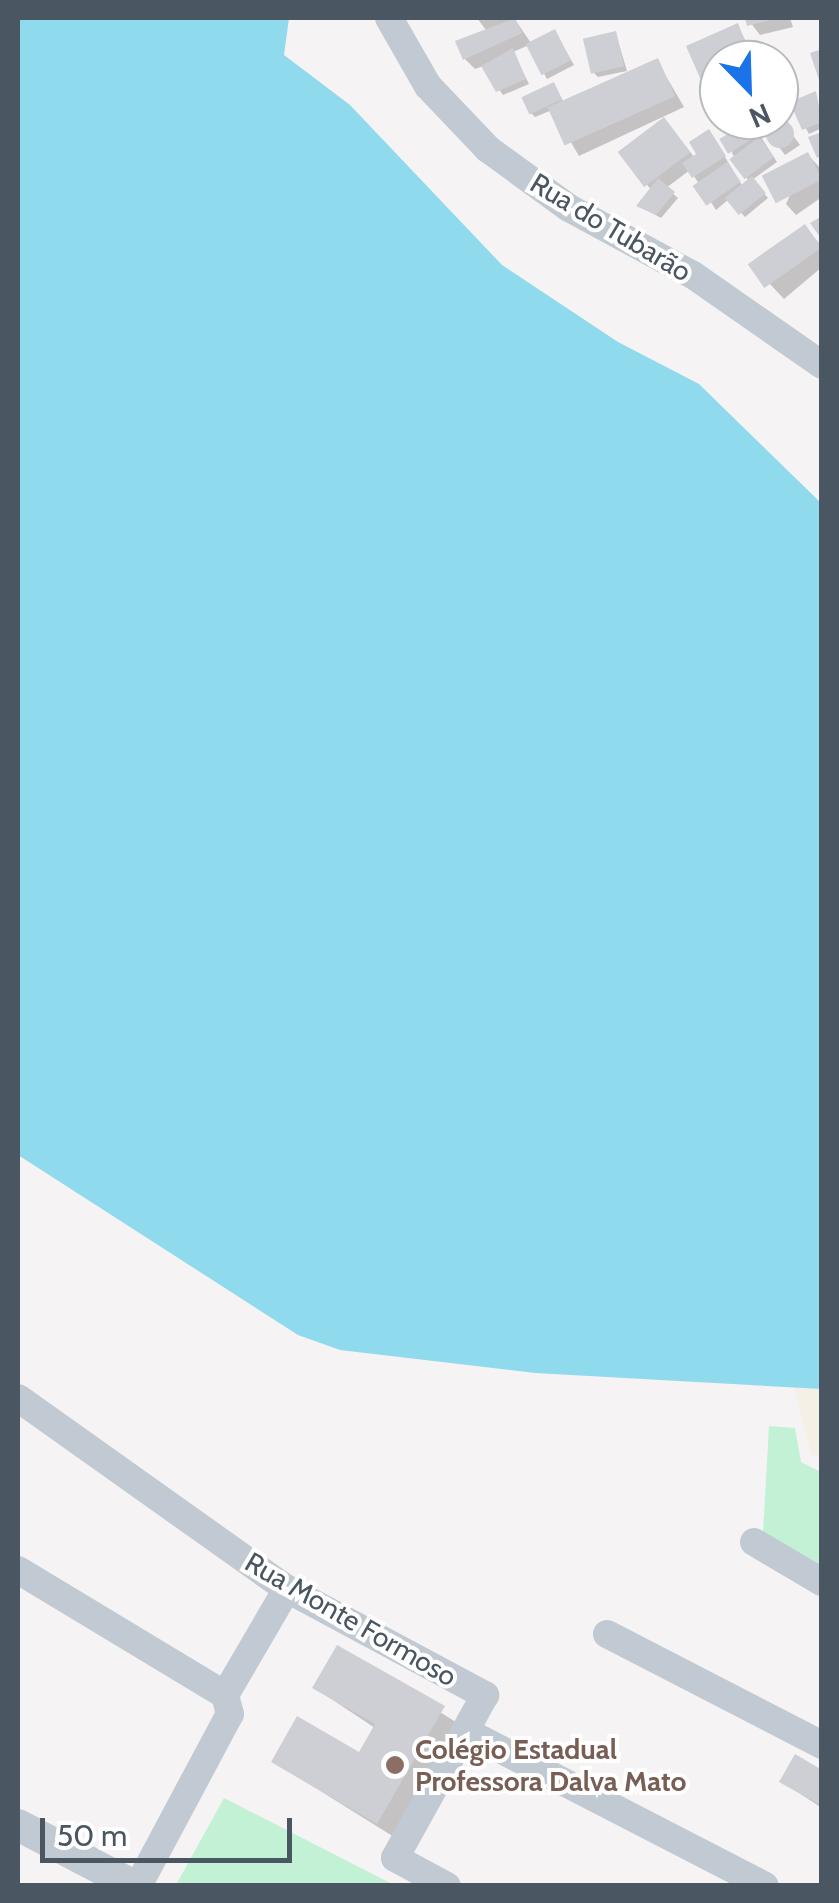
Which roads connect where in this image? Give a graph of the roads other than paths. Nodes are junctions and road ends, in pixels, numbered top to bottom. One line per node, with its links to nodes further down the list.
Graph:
1 (389, 18): 2 (street, Rua do Tubarão)
2 (822, 365)
3 (18, 1398): 7 (street, Rua Monte Formoso)
4 (754, 1542): 6 (street)
5 (18, 1570): 9 (street)
6 (822, 1582)
7 (287, 1589): 9 (street); 10 (street, Rua Monte Formoso)
8 (608, 1634): 11 (street)
9 (225, 1694): 13 (street)
10 (467, 1732): 14 (street, Rua Monte Formoso); 15 (street)
11 (822, 1744)
12 (21, 1835): 13 (street)
13 (136, 1886)
14 (447, 1886)
15 (766, 1886)

